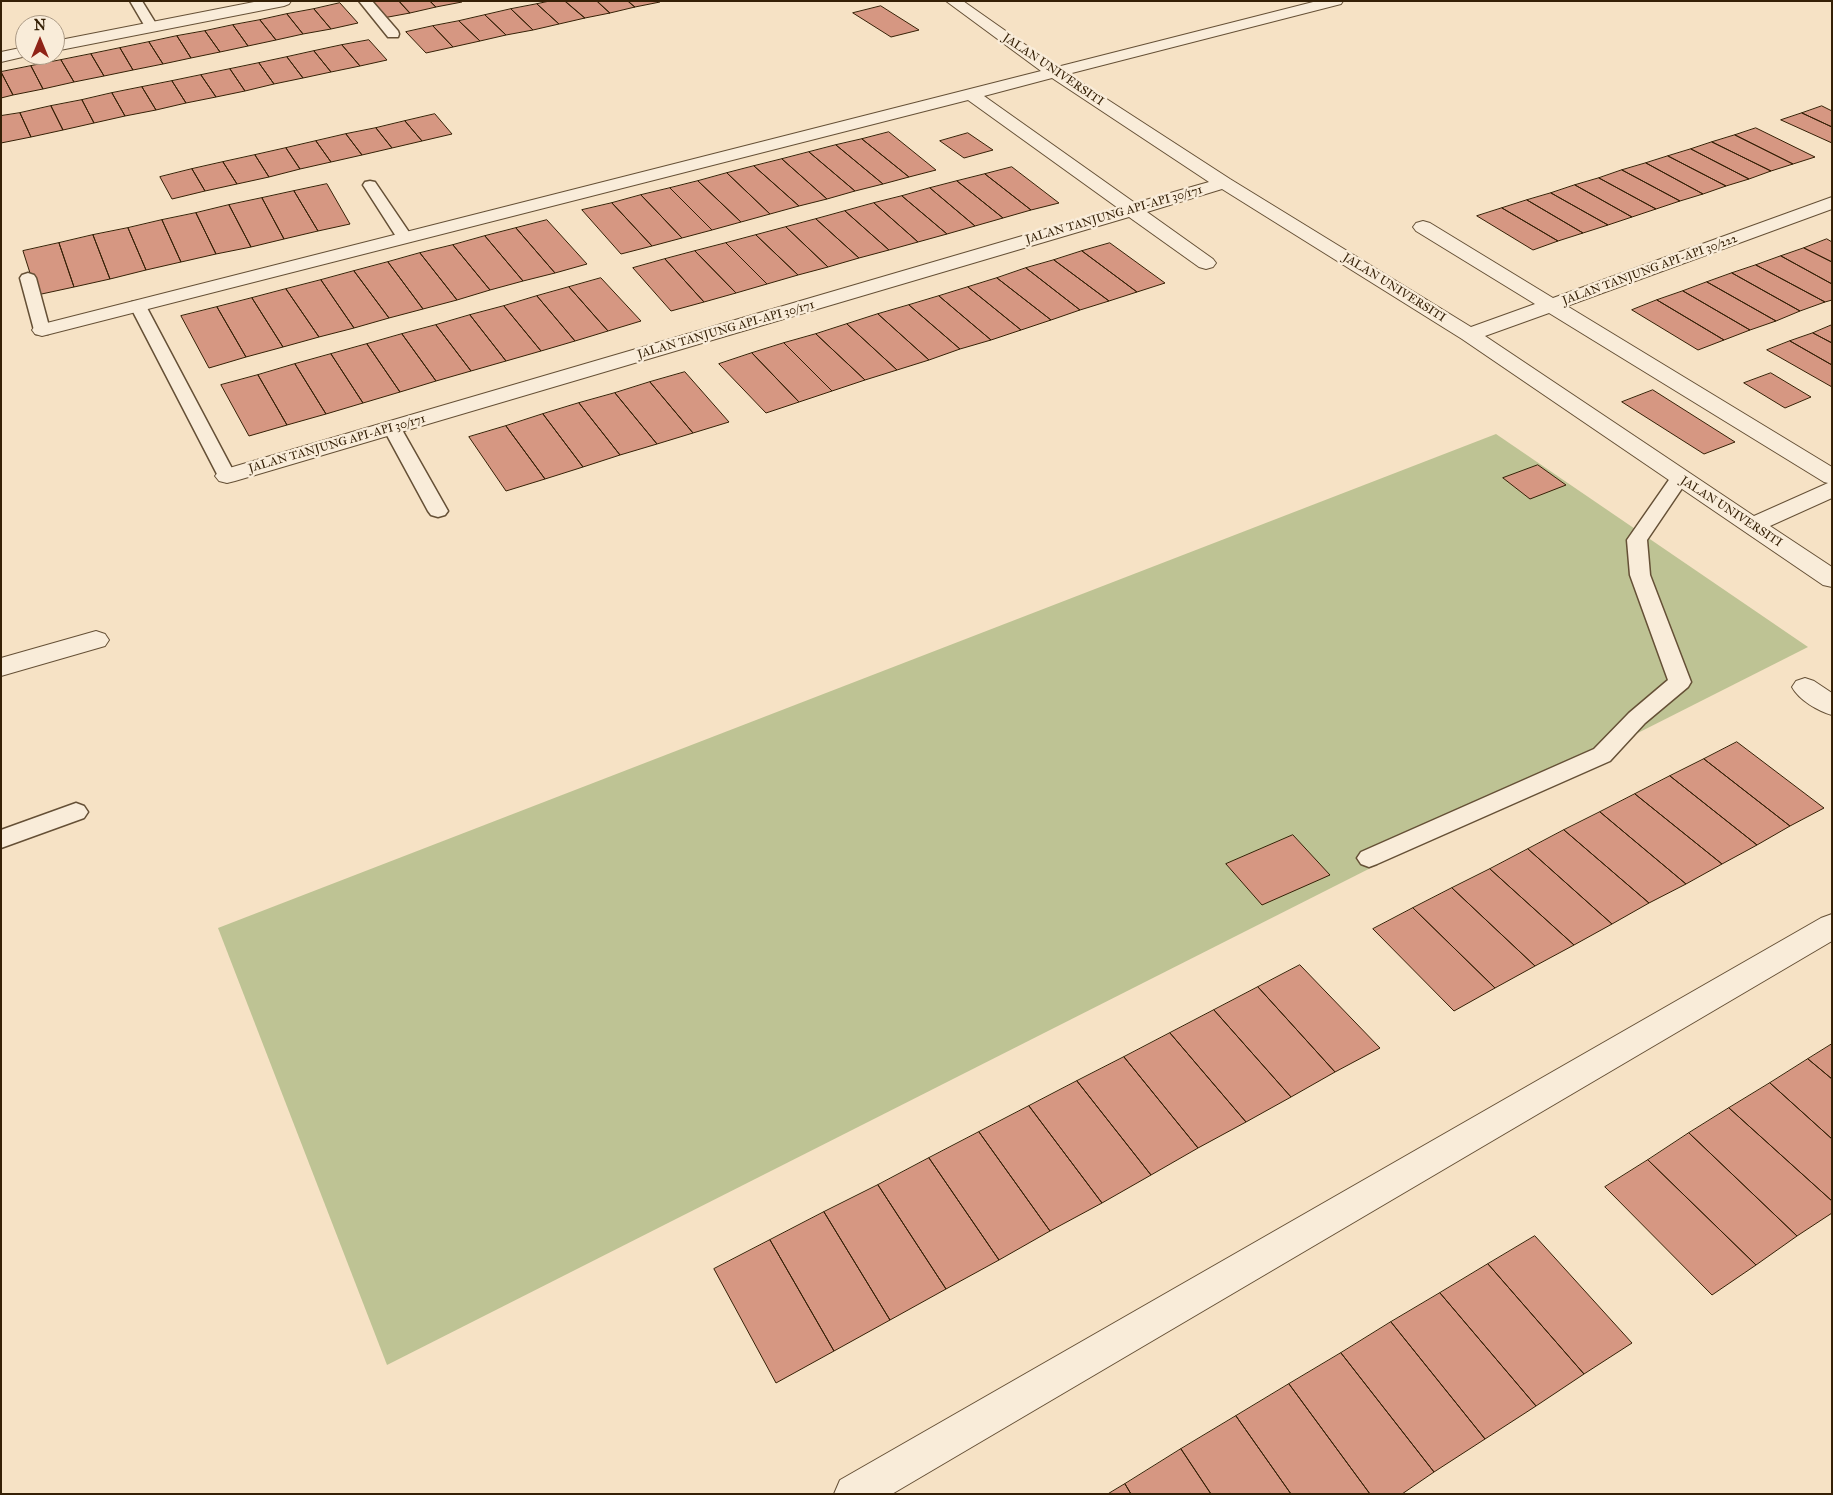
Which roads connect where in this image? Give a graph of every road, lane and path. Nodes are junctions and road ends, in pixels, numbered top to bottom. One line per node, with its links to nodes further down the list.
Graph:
1 (136, 1): 6 (lane)
2 (284, 1): 6 (street)
3 (365, 1): 7 (lane)
4 (953, 1): 11 (street, JALAN UNIVERSITI)
5 (1336, 1): 11 (street)
6 (152, 27): 8 (street)
7 (393, 34)
8 (65, 44)
9 (15, 54): 10 (street)
10 (1, 57)
11 (1055, 73): 12 (street); 13 (street, JALAN UNIVERSITI)
12 (971, 94): 16 (street); 18 (street)
13 (1224, 183): 16 (street, JALAN TANJUNG API-API 30/171); 24 (street, JALAN UNIVERSITI)
14 (370, 185): 18 (lane)
15 (1832, 203): 22 (street, JALAN TANJUNG API-API 30/222)
16 (1132, 210): 19 (street); 25 (street, JALAN TANJUNG API-API 30/171)
17 (1423, 227): 22 (street)
18 (405, 238): 21 (street)
19 (1206, 264)
20 (28, 278): 23 (lane)
21 (138, 306): 23 (street); 26 (lane)
22 (1552, 306): 24 (street, JALAN TANJUNG API-API 30/222); 27 (street)
23 (42, 330)
24 (1468, 335): 28 (street, JALAN UNIVERSITI)
25 (392, 428): 26 (street, JALAN TANJUNG API-API 30/171); 30 (lane)
26 (227, 476)
27 (1832, 477)
28 (1680, 478): 31 (street, JALAN UNIVERSITI); 39 (lane)
29 (1832, 489): 31 (street)
30 (438, 511)
31 (1753, 525): 32 (street, JALAN UNIVERSITI)
32 (1832, 580)
33 (96, 640): 34 (street)
34 (1, 667)
35 (1805, 687): 36 (street)
36 (1832, 706)
37 (76, 812): 38 (lane)
38 (1, 839)
39 (1369, 858)
40 (1832, 926): 41 (street)
41 (854, 1494)

